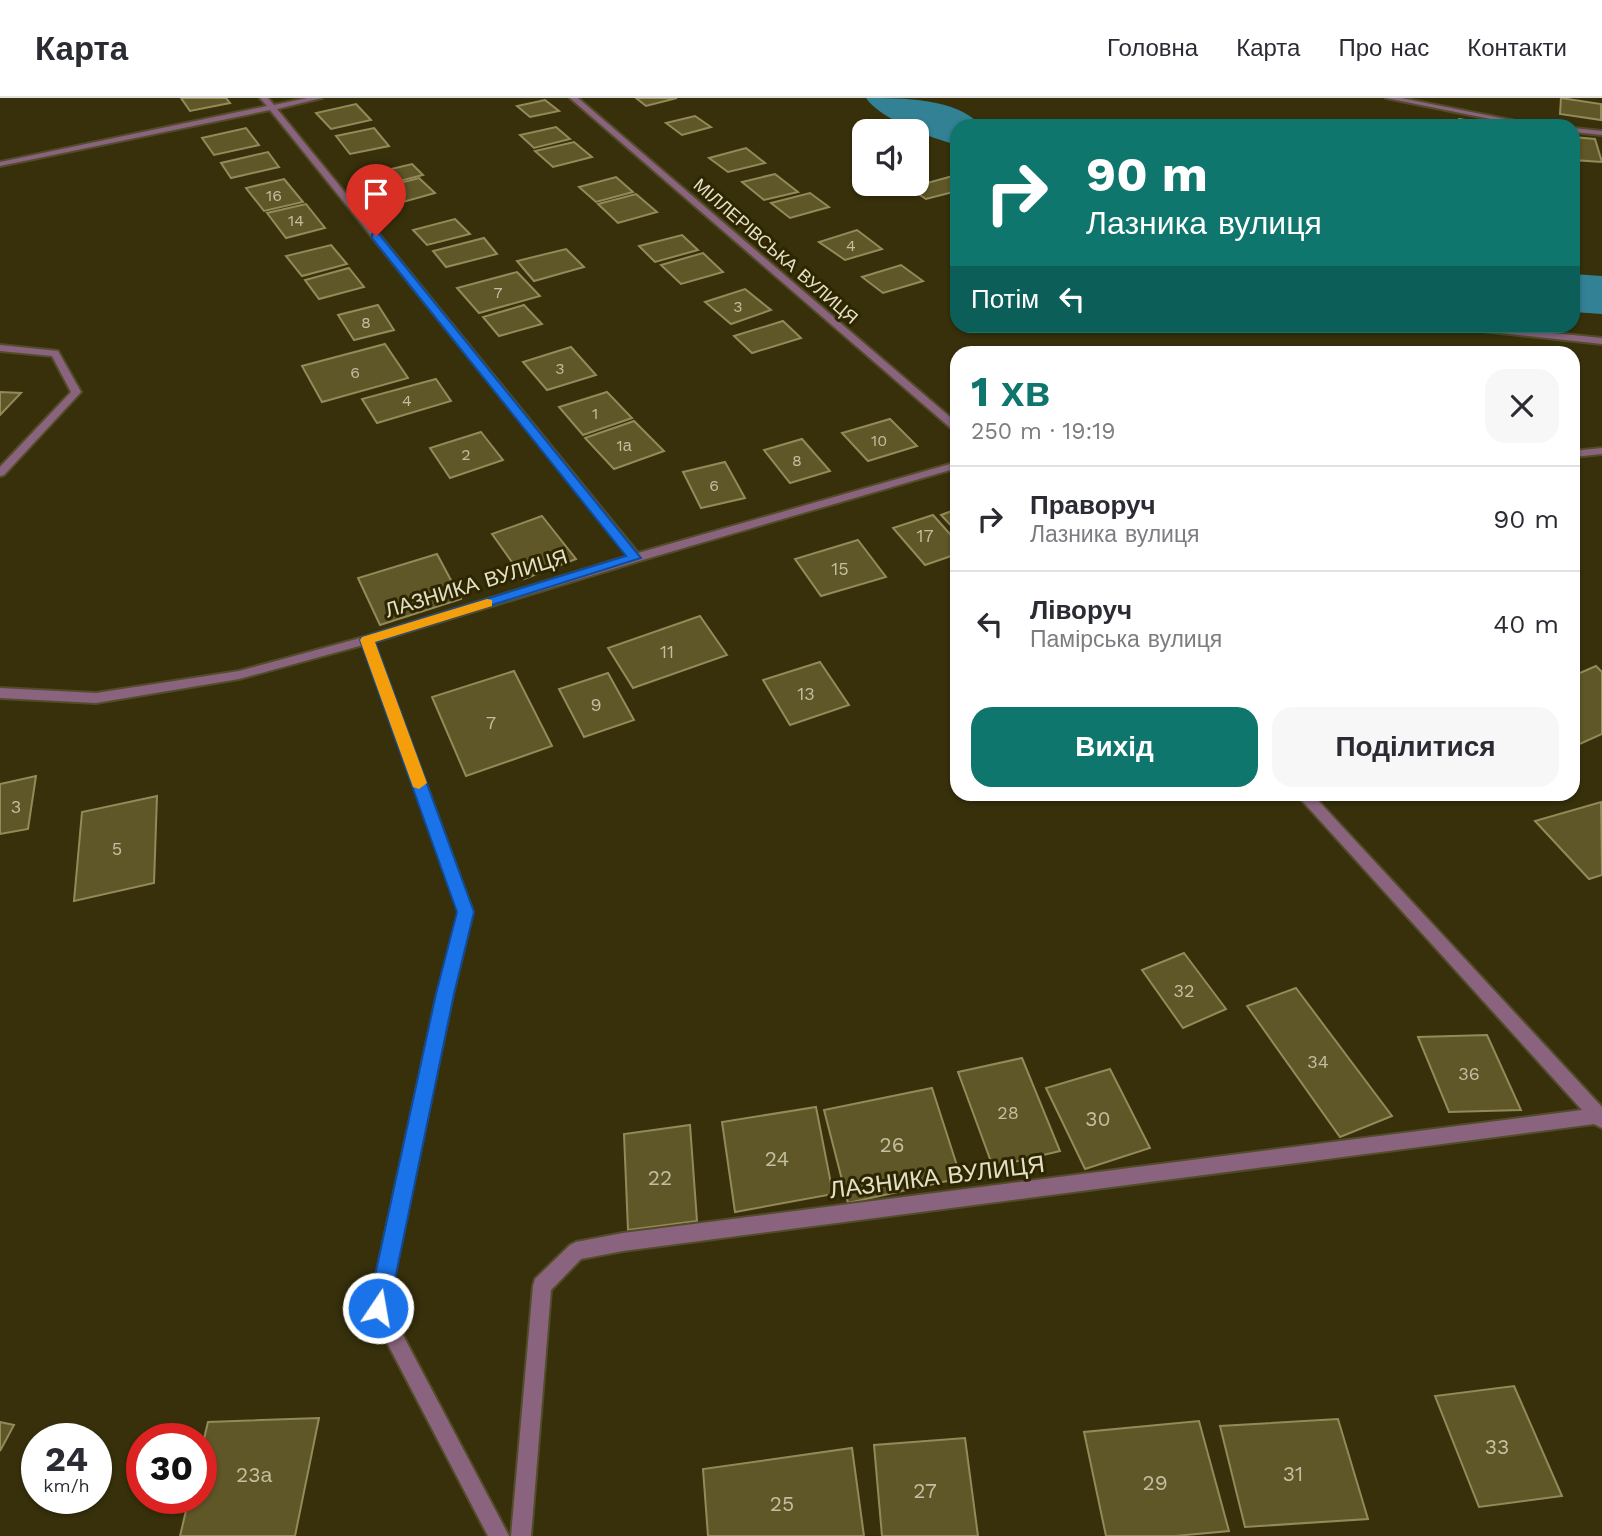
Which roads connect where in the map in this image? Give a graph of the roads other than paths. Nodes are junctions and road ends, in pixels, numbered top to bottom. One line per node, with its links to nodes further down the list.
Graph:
1 (264, 98): 5 (street)
2 (318, 98): 5 (street)
3 (574, 98): 13 (street, МІЛЛЕРІВСЬКА ВУЛИЦЯ)
4 (1390, 98): 6 (street)
5 (272, 108): 9 (street); 18 (street)
6 (1500, 119)
7 (1580, 131): 8 (street)
8 (1602, 134)
9 (0, 164)
10 (1528, 333): 11 (street)
11 (1602, 341)
12 (0, 348): 17 (street)
13 (950, 422)
14 (1602, 451): 15 (street)
15 (1580, 453)
16 (950, 467): 18 (street, ЛАЗНИКА ВУЛИЦЯ)
17 (0, 473)
18 (635, 558): 19 (street, ЛАЗНИКА ВУЛИЦЯ)
19 (367, 640): 20 (street, ЛАЗНИКА ВУЛИЦЯ); 23 (street)
20 (0, 692)
21 (1309, 801): 22 (street)
22 (1601, 1117): 24 (street, ЛАЗНИКА ВУЛИЦЯ)
23 (499, 1536)
24 (521, 1536)

